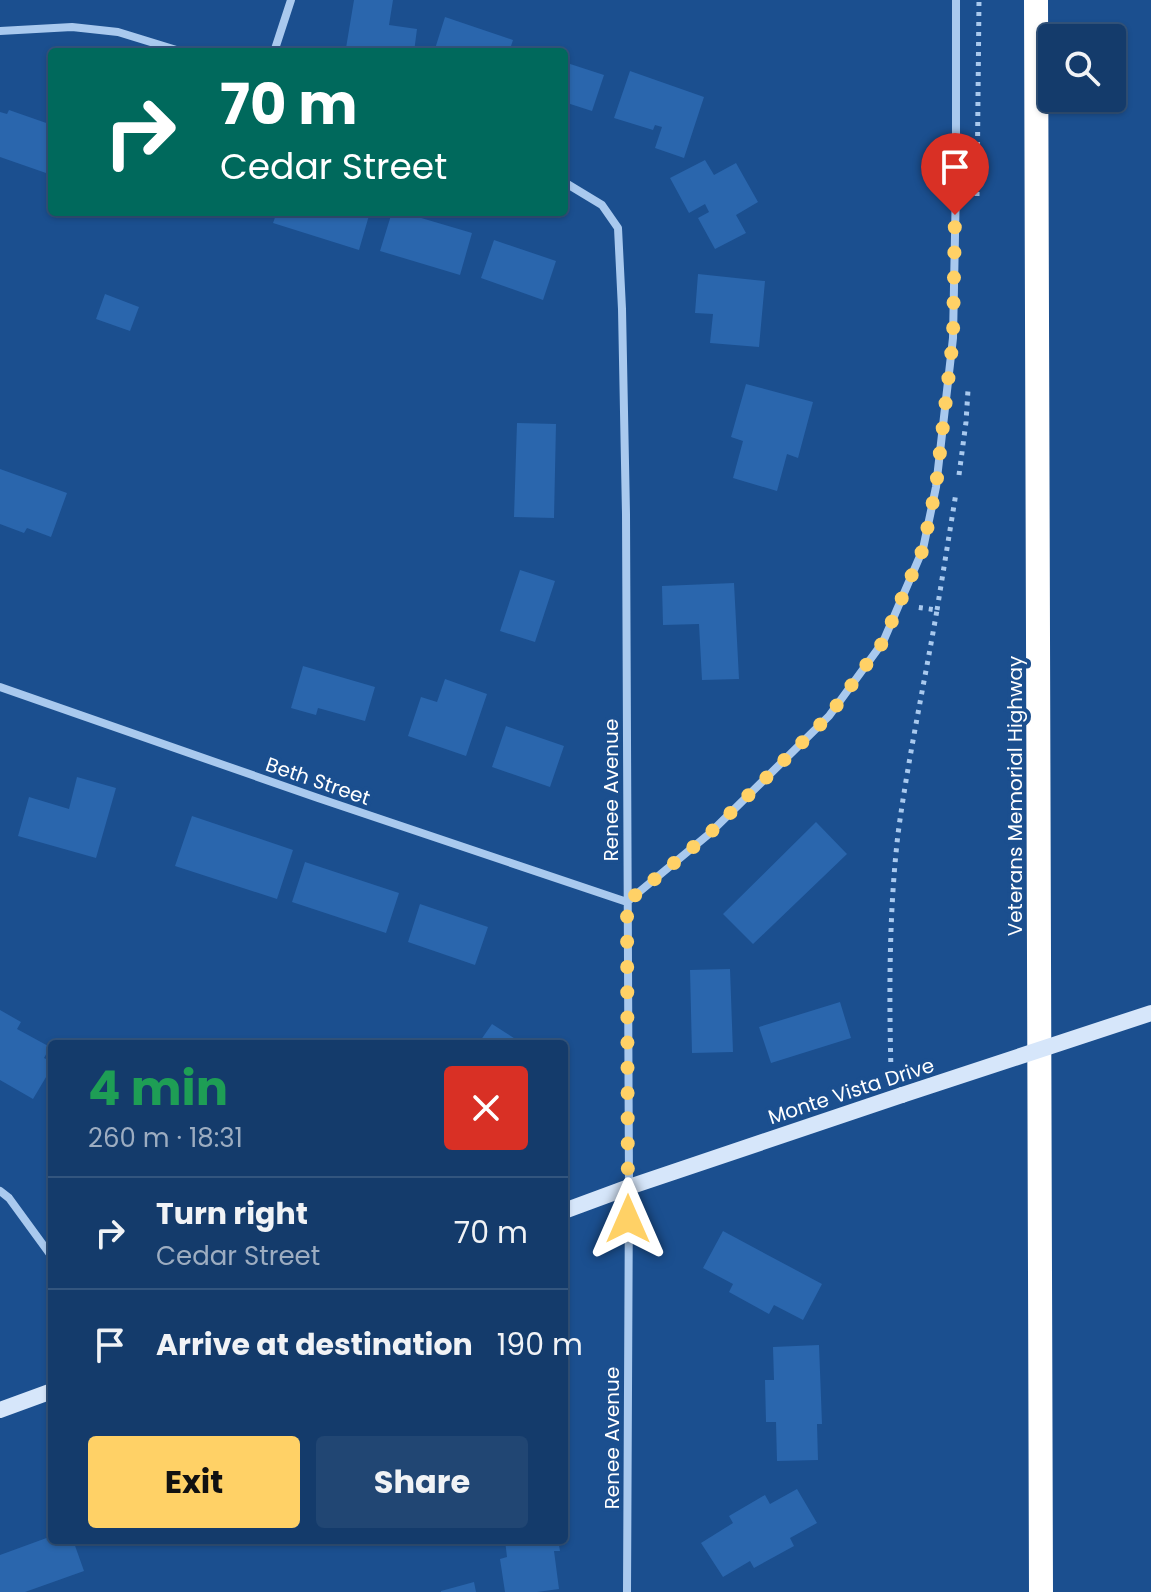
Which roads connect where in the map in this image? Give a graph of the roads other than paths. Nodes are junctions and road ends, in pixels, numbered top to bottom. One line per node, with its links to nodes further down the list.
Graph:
1 (291, 0): 6 (street)
2 (956, 0): 9 (street)
3 (1036, 0): 18 (highway, Veterans Memorial Highway)
4 (0, 31): 5 (street)
5 (170, 48)
6 (275, 48)
7 (568, 184): 9 (street, Renee Avenue)
8 (0, 687): 9 (street, Beth Street)
9 (627, 902): 11 (street, Renee Avenue)
10 (1151, 1013): 11 (street, Monte Vista Drive, bridge)
11 (629, 1187): 13 (street, Monte Vista Drive); 17 (street, Renee Avenue)
12 (0, 1191): 14 (street)
13 (568, 1210)
14 (48, 1252)
15 (48, 1392): 16 (street)
16 (0, 1410)
17 (627, 1592)
18 (1041, 1592)

